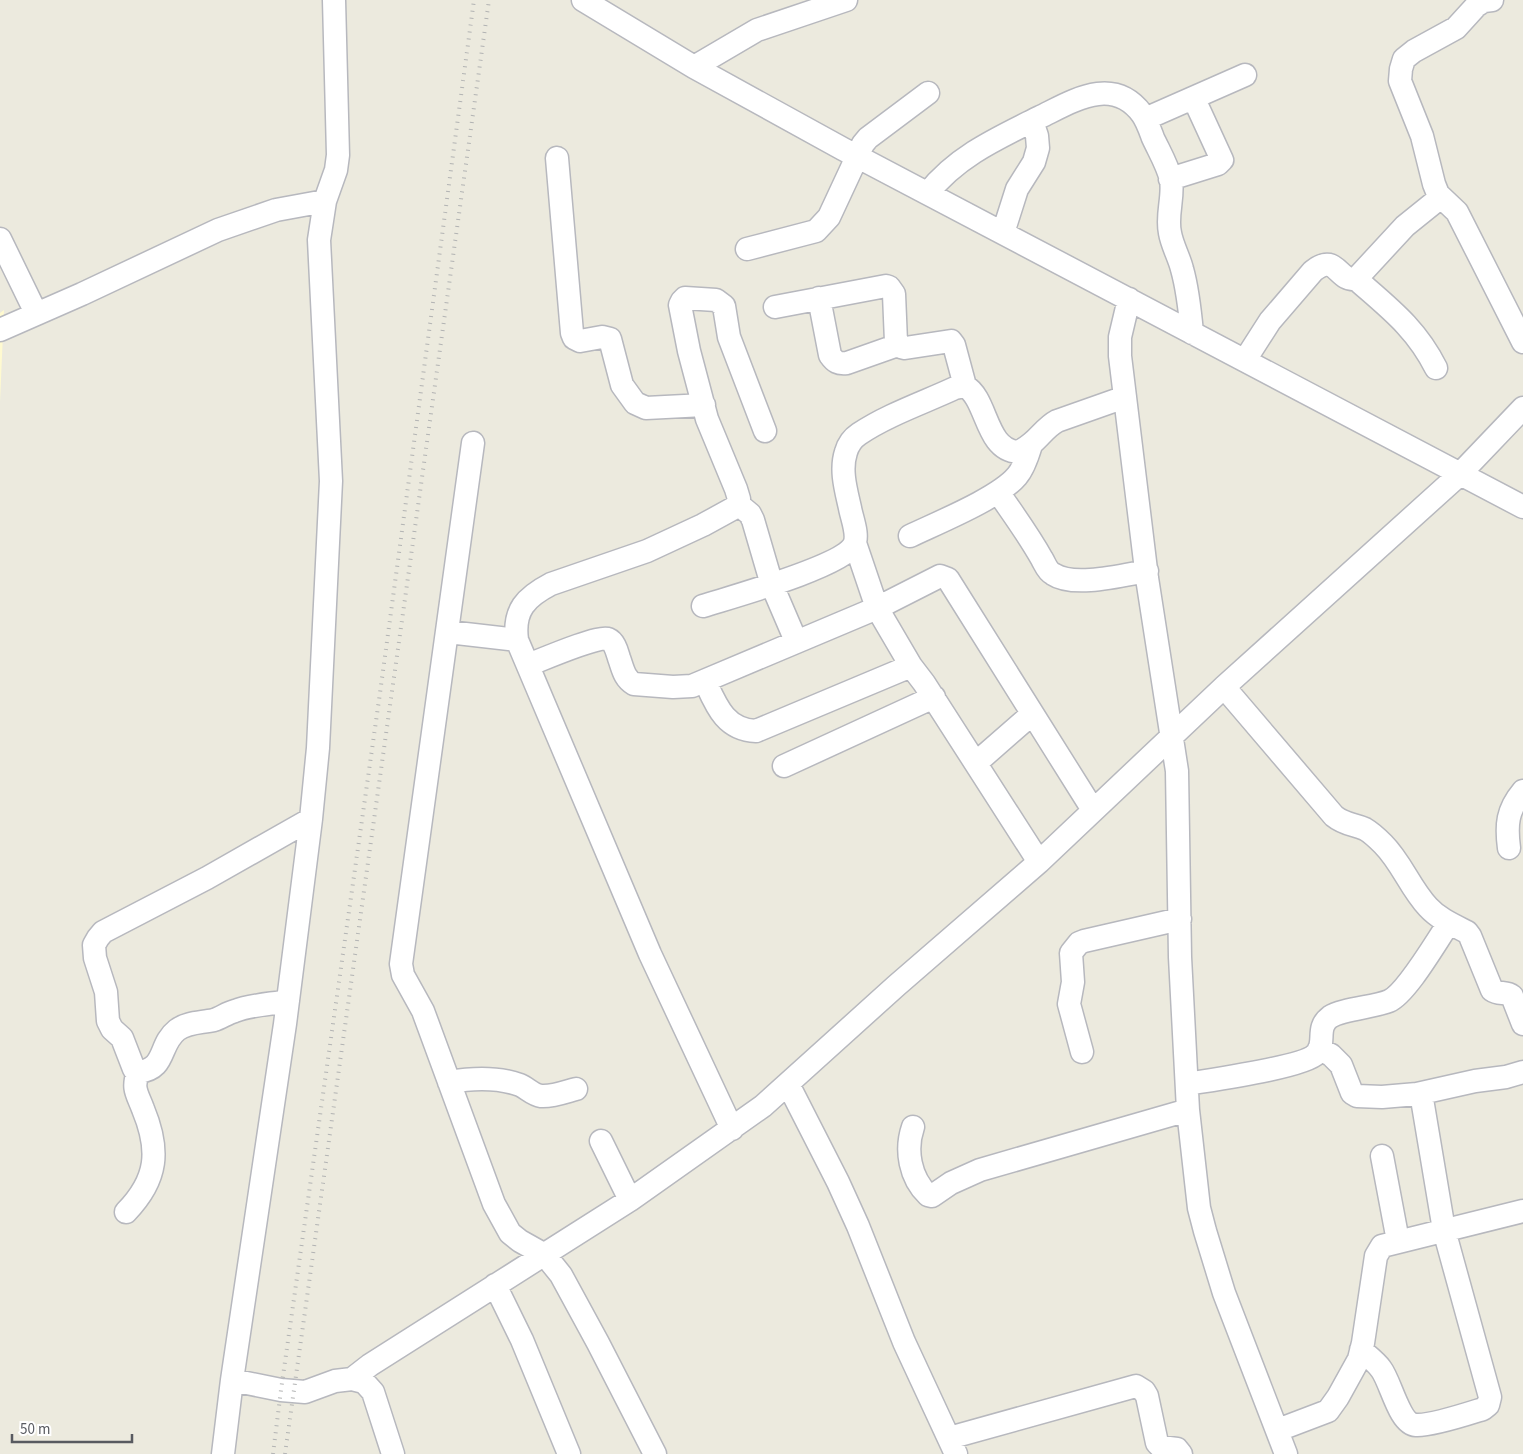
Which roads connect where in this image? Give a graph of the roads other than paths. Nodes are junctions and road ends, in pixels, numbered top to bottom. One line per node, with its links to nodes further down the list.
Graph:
1 (334, 0): 16 (street)
2 (583, 0): 5 (street)
3 (846, 0): 5 (street)
4 (1492, 0): 15 (street)
5 (694, 67): 11 (street)
6 (1245, 76): 8 (street)
7 (928, 93): 11 (street)
8 (1194, 99): 9 (street); 13 (street)
9 (1145, 120): 10 (street); 13 (street)
10 (1032, 121): 14 (street); 17 (street)
11 (857, 156): 14 (street); 19 (street)
12 (557, 158): 33 (street)
13 (1170, 179): 26 (street)
14 (928, 193): 17 (street)
15 (1441, 197): 20 (street); 27 (street)
16 (325, 201): 24 (street); 62 (street)
17 (1003, 233): 22 (street)
18 (0, 240): 24 (street)
19 (747, 249)
20 (1356, 279): 29 (street); 30 (street)
21 (819, 298): 23 (street); 28 (street); 28 (street)
22 (1129, 299): 26 (street); 32 (street)
23 (774, 307)
24 (36, 313): 25 (street)
25 (0, 330)
26 (1192, 333): 29 (street)
27 (1523, 342)
28 (898, 345): 31 (street)
29 (1245, 360): 38 (street)
30 (1436, 368)
31 (965, 386): 37 (street); 43 (street)
32 (1125, 397): 37 (street); 44 (street)
33 (704, 405): 35 (street); 40 (street)
34 (1523, 408): 38 (street)
35 (764, 431)
36 (473, 444): 48 (street)
37 (1031, 445): 39 (street)
38 (1459, 475): 41 (street); 54 (street)
39 (998, 492): 42 (street); 44 (street)
40 (738, 504): 45 (street); 50 (street)
41 (1523, 507)
42 (910, 536)
43 (855, 543): 45 (street); 47 (street)
44 (1147, 571): 57 (street)
45 (772, 585): 46 (street); 49 (street)
46 (704, 606)
47 (877, 608): 49 (street); 52 (street); 56 (street)
48 (448, 632): 50 (street); 73 (street)
49 (802, 639): 53 (street)
50 (517, 640): 51 (street)
51 (528, 665): 53 (street); 80 (street)
52 (910, 666): 53 (street); 55 (street)
53 (705, 680)
54 (1224, 687): 57 (street); 66 (street)
55 (934, 697): 58 (street); 59 (street)
56 (1032, 714): 58 (street); 61 (street)
57 (1172, 737): 61 (street); 65 (street)
58 (976, 764): 64 (street)
59 (784, 766)
60 (1523, 791): 63 (street)
61 (1093, 810): 64 (street)
62 (311, 819): 67 (street); 71 (street)
63 (1509, 848)
64 (1040, 862): 74 (street)
65 (1180, 919): 70 (street); 75 (street)
66 (1449, 923): 68 (street); 69 (street)
67 (288, 1002): 71 (street); 92 (street)
68 (1523, 1024)
69 (1319, 1049): 75 (street); 77 (street)
70 (1082, 1052)
71 (138, 1072): 85 (street)
72 (1523, 1072): 77 (street)
73 (449, 1082): 76 (street); 88 (street)
74 (788, 1084): 80 (street); 94 (street)
75 (1187, 1084): 78 (street)
76 (576, 1088)
77 (1421, 1093): 86 (street)
78 (1188, 1110): 79 (street); 93 (street)
79 (913, 1127)
80 (732, 1129): 83 (street)
81 (601, 1141): 83 (street)
82 (1382, 1156): 87 (street)
83 (630, 1200): 88 (street)
84 (1523, 1211): 86 (street)
85 (126, 1212)
86 (1444, 1230): 87 (street); 90 (street)
87 (1398, 1241): 90 (street)
88 (545, 1255): 89 (street); 98 (street)
89 (495, 1286): 91 (street); 97 (street)
90 (1361, 1350): 93 (street)
91 (352, 1379): 92 (street); 96 (street)
92 (232, 1380): 95 (street)
93 (1278, 1430): 100 (street)
94 (952, 1446): 99 (street)
95 (223, 1454)
96 (393, 1454)
97 (569, 1454)
98 (654, 1454)
99 (1181, 1454)
100 (1286, 1454)

